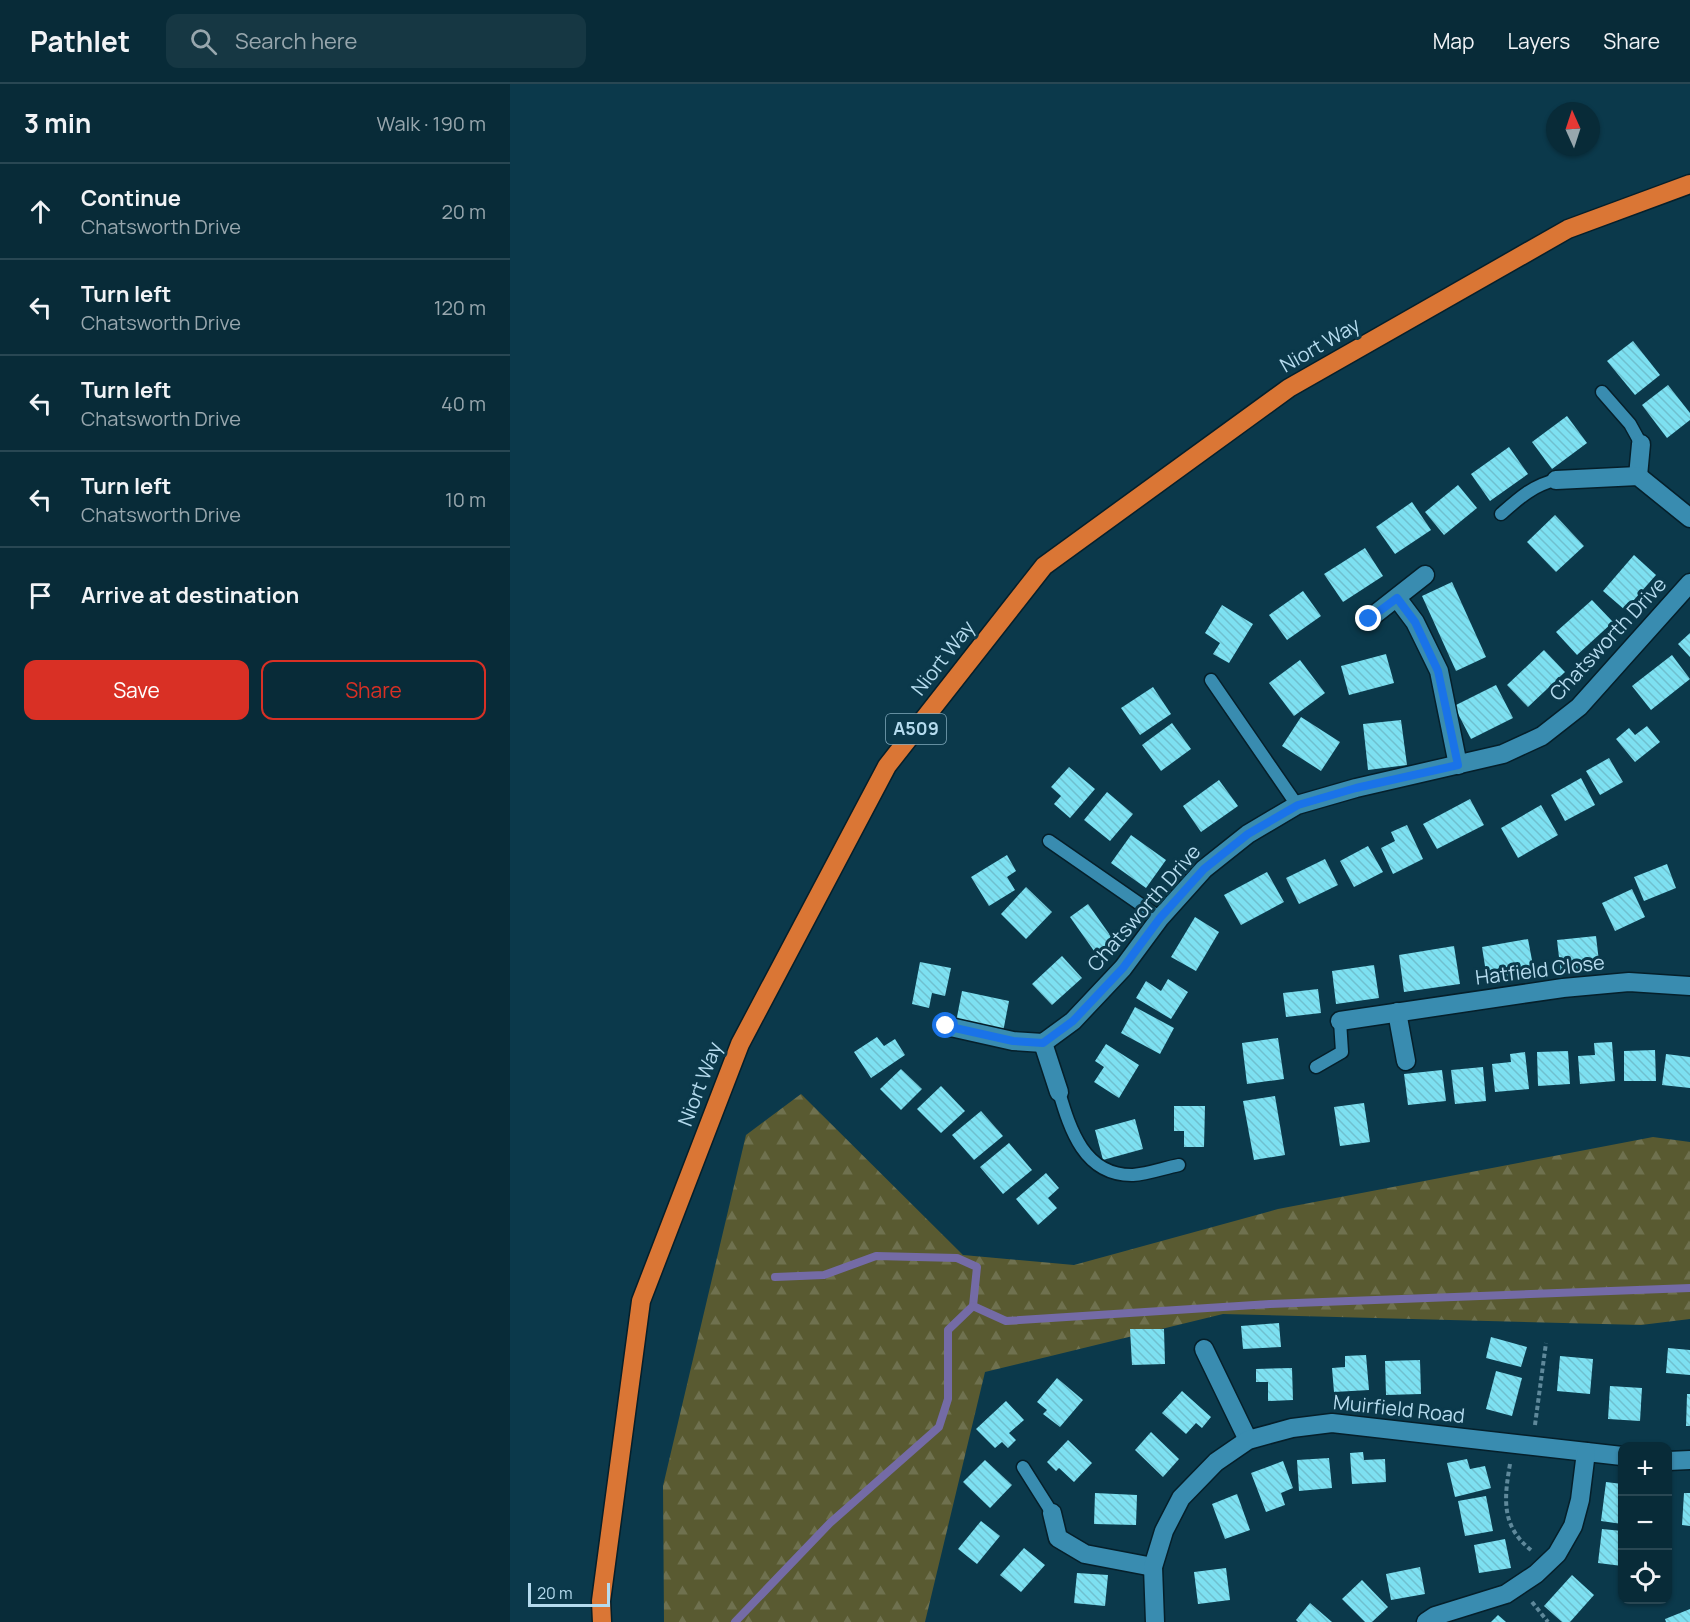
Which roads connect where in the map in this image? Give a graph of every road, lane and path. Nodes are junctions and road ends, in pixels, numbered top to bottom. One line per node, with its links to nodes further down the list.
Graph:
1 (1690, 184): 38 (highway, Niort Way / A509)
2 (1602, 392): 3 (lane)
3 (1641, 444): 4 (street)
4 (1638, 476): 5 (street); 7 (street)
5 (1556, 480): 6 (lane)
6 (1501, 514)
7 (1690, 518)
8 (1425, 575): 10 (street)
9 (1690, 583): 13 (street, Chatsworth Drive)
10 (1397, 598): 11 (street); 13 (street)
11 (1369, 619)
12 (1211, 680): 14 (lane)
13 (1458, 765): 14 (street, Chatsworth Drive)
14 (1298, 805): 16 (street, Chatsworth Drive)
15 (1049, 840): 16 (lane)
16 (1160, 918): 21 (street, Chatsworth Drive)
17 (1690, 986): 18 (street, Hatfield Close)
18 (1397, 1012): 19 (street, Hatfield Close); 22 (street)
19 (1341, 1021): 23 (lane)
20 (946, 1026): 21 (street)
21 (1043, 1043): 24 (street)
22 (1406, 1061)
23 (1316, 1067)
24 (1059, 1092): 25 (lane)
25 (1179, 1165)
26 (1546, 1343): 29 (path)
27 (1204, 1349): 28 (street)
28 (1248, 1440): 29 (street, Muirfield Road); 36 (street, Muirfield Road)
29 (1522, 1444): 30 (street, Muirfield Road); 37 (path)
30 (1586, 1452): 31 (street, Muirfield Road); 37 (street)
31 (1618, 1455)
32 (1690, 1460): 33 (street)
33 (1672, 1461)
34 (1023, 1467): 35 (lane)
35 (1052, 1513): 36 (street)
36 (1153, 1567): 39 (street, Muirfield Road)
37 (1536, 1574): 40 (street); 41 (path)
38 (602, 1622)
39 (1155, 1622)
40 (1426, 1622)
41 (1548, 1622)

